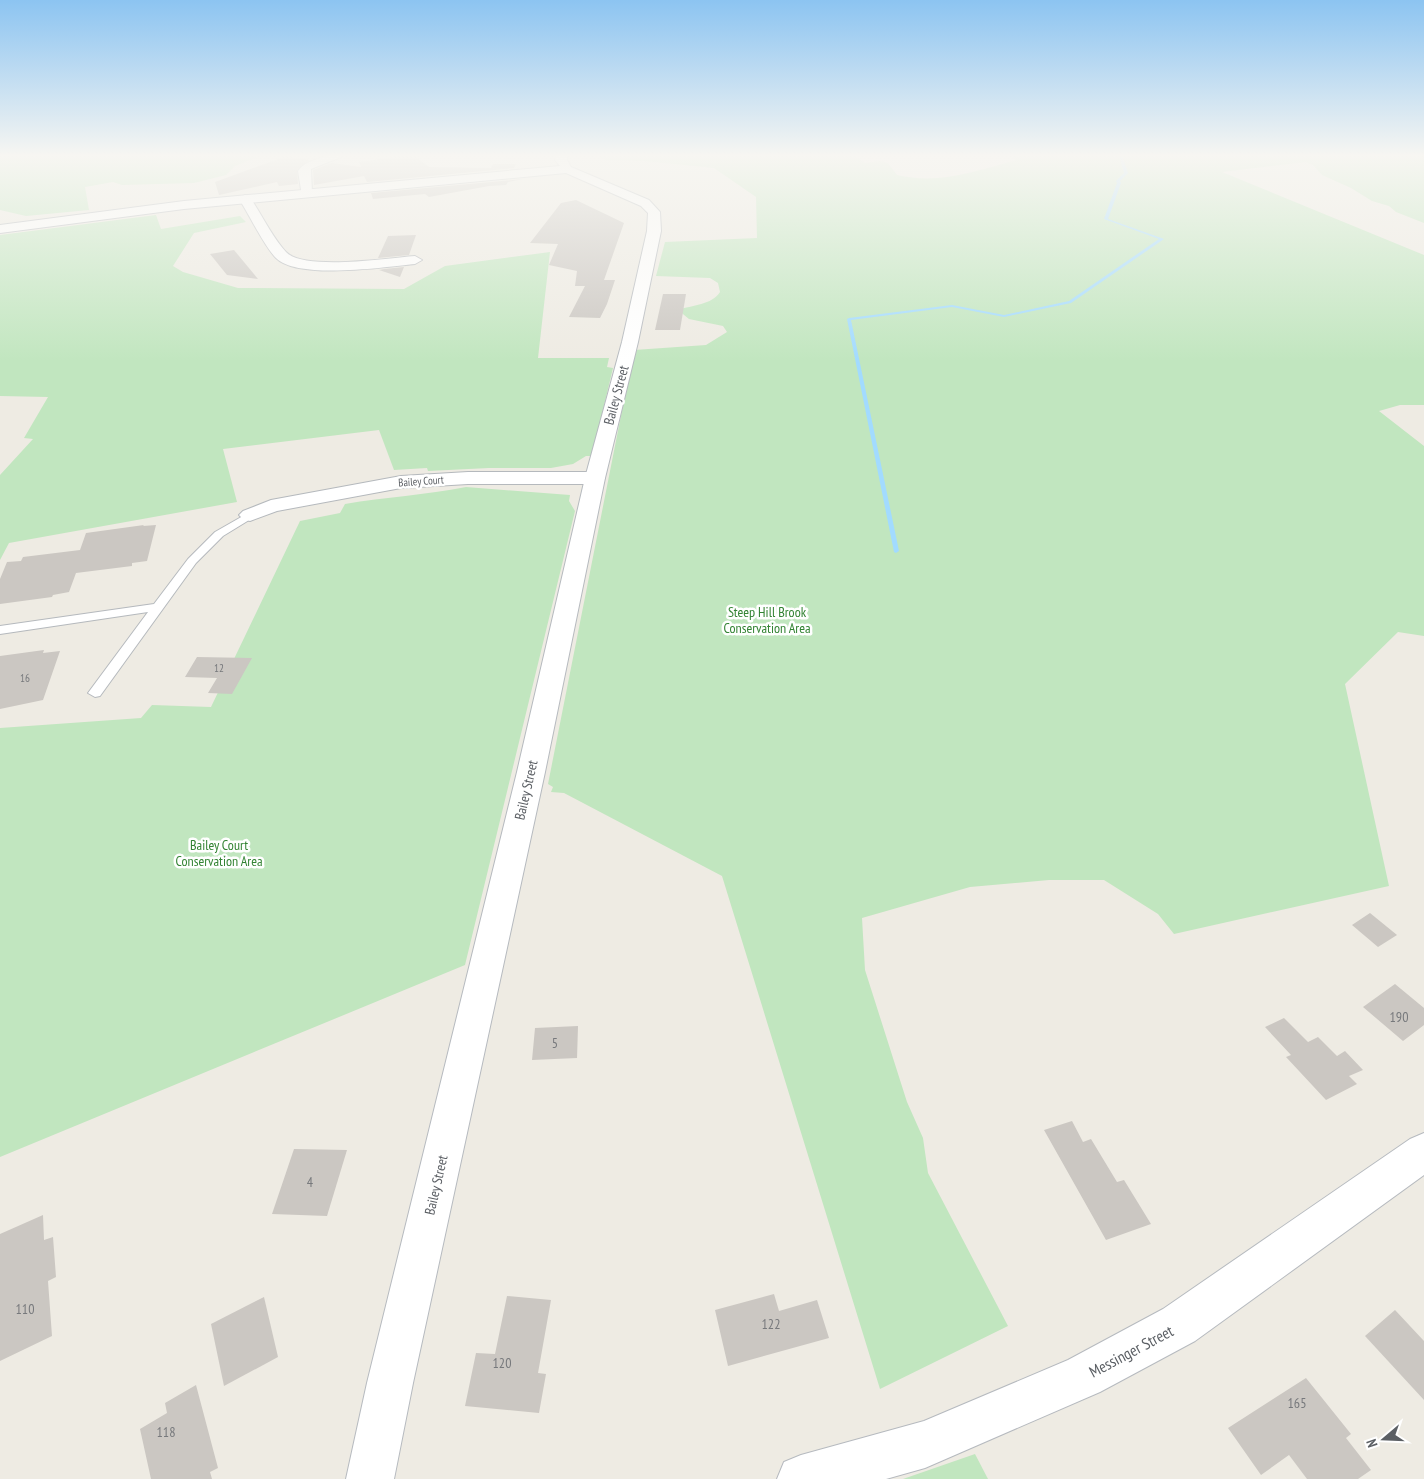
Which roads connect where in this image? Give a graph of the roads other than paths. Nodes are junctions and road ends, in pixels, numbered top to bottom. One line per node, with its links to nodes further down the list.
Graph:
1 (41, 224): 4 (street)
2 (261, 224): 5 (street)
3 (655, 224): 6 (street, Bailey Street)
4 (0, 229)
5 (415, 260)
6 (595, 478): 7 (street, Bailey Court); 12 (street, Bailey Street)
7 (250, 515): 8 (lane)
8 (157, 608): 9 (lane); 10 (lane)
9 (0, 630)
10 (95, 693)
11 (1424, 1152): 13 (street, Messinger Street)
12 (370, 1479)
13 (800, 1479)

